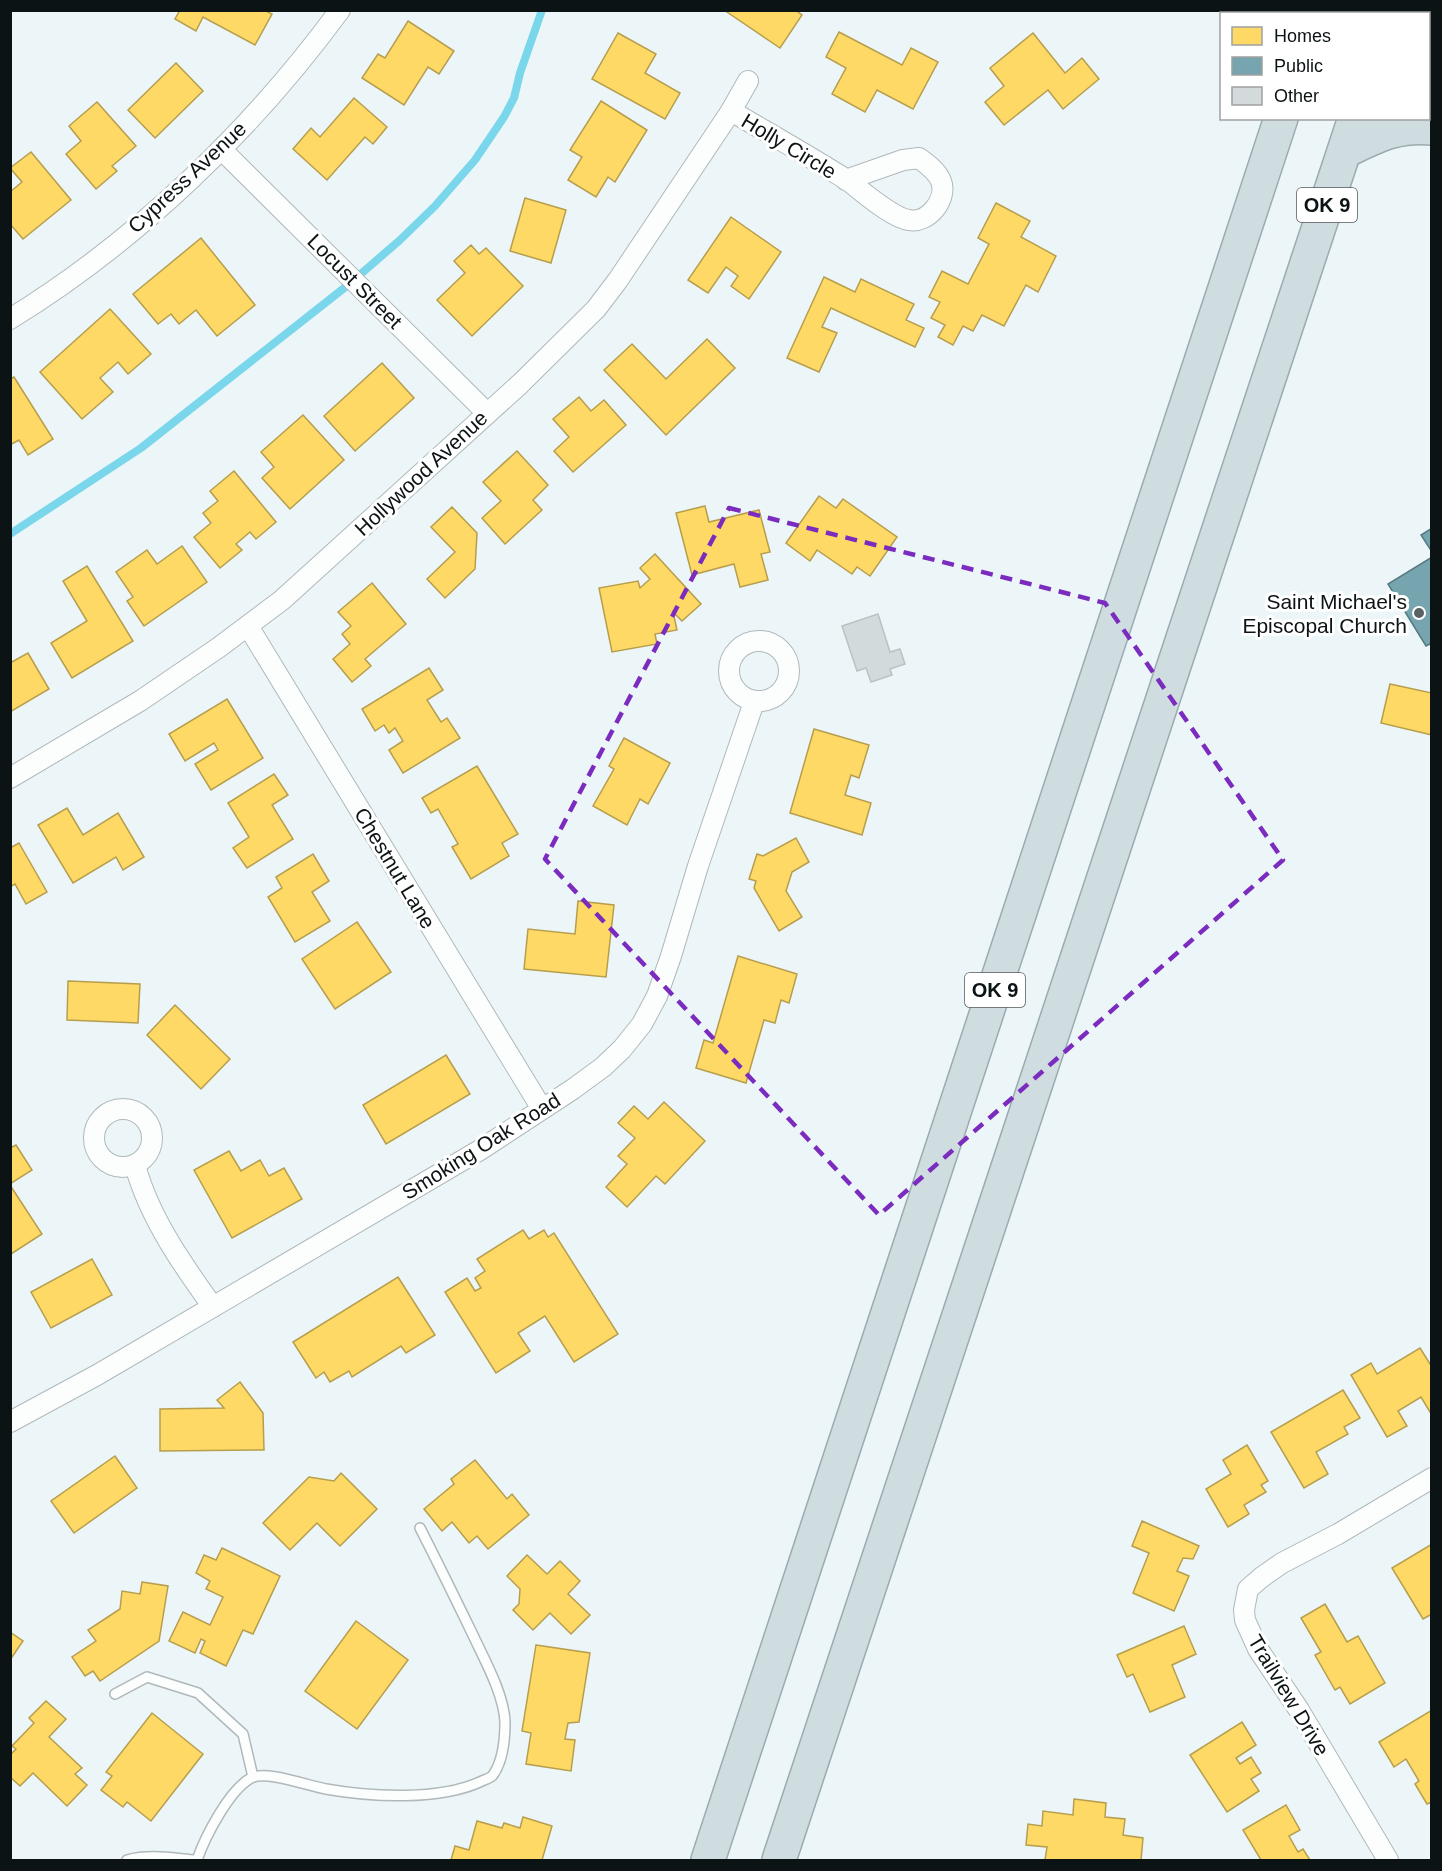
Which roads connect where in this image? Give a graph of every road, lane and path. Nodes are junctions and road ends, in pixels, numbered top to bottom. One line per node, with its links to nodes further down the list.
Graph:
1 (340, 10): 7 (street, Cypress Avenue)
2 (748, 81): 3 (street, Hollywood Avenue)
3 (731, 111): 9 (street, Holly Circle); 11 (street, Hollywood Avenue)
4 (1280, 120): 25 (highway, OK 9)
5 (1354, 120): 8 (highway, OK 9)
6 (1431, 129): 8 (highway)
7 (222, 150): 10 (street, Cypress Avenue); 11 (street, Locust Street)
8 (1345, 151): 26 (highway, OK 9)
9 (846, 180)
10 (10, 319)
11 (487, 413): 12 (street, Hollywood Avenue)
12 (248, 626): 14 (street, Hollywood Avenue); 15 (street, Chestnut Lane)
13 (754, 702): 15 (street, Smoking Oak Road)
14 (10, 778)
15 (542, 1109): 17 (street, Smoking Oak Road)
16 (135, 1165): 17 (street)
17 (213, 1307): 18 (street, Smoking Oak Road)
18 (10, 1422)
19 (1431, 1478): 27 (street, Trailview Drive)
20 (420, 1528): 22 (lane)
21 (115, 1694): 22 (lane)
22 (253, 1777): 24 (lane)
23 (127, 1860): 24 (lane)
24 (196, 1860)
25 (708, 1860)
26 (779, 1860)
27 (1388, 1860)

